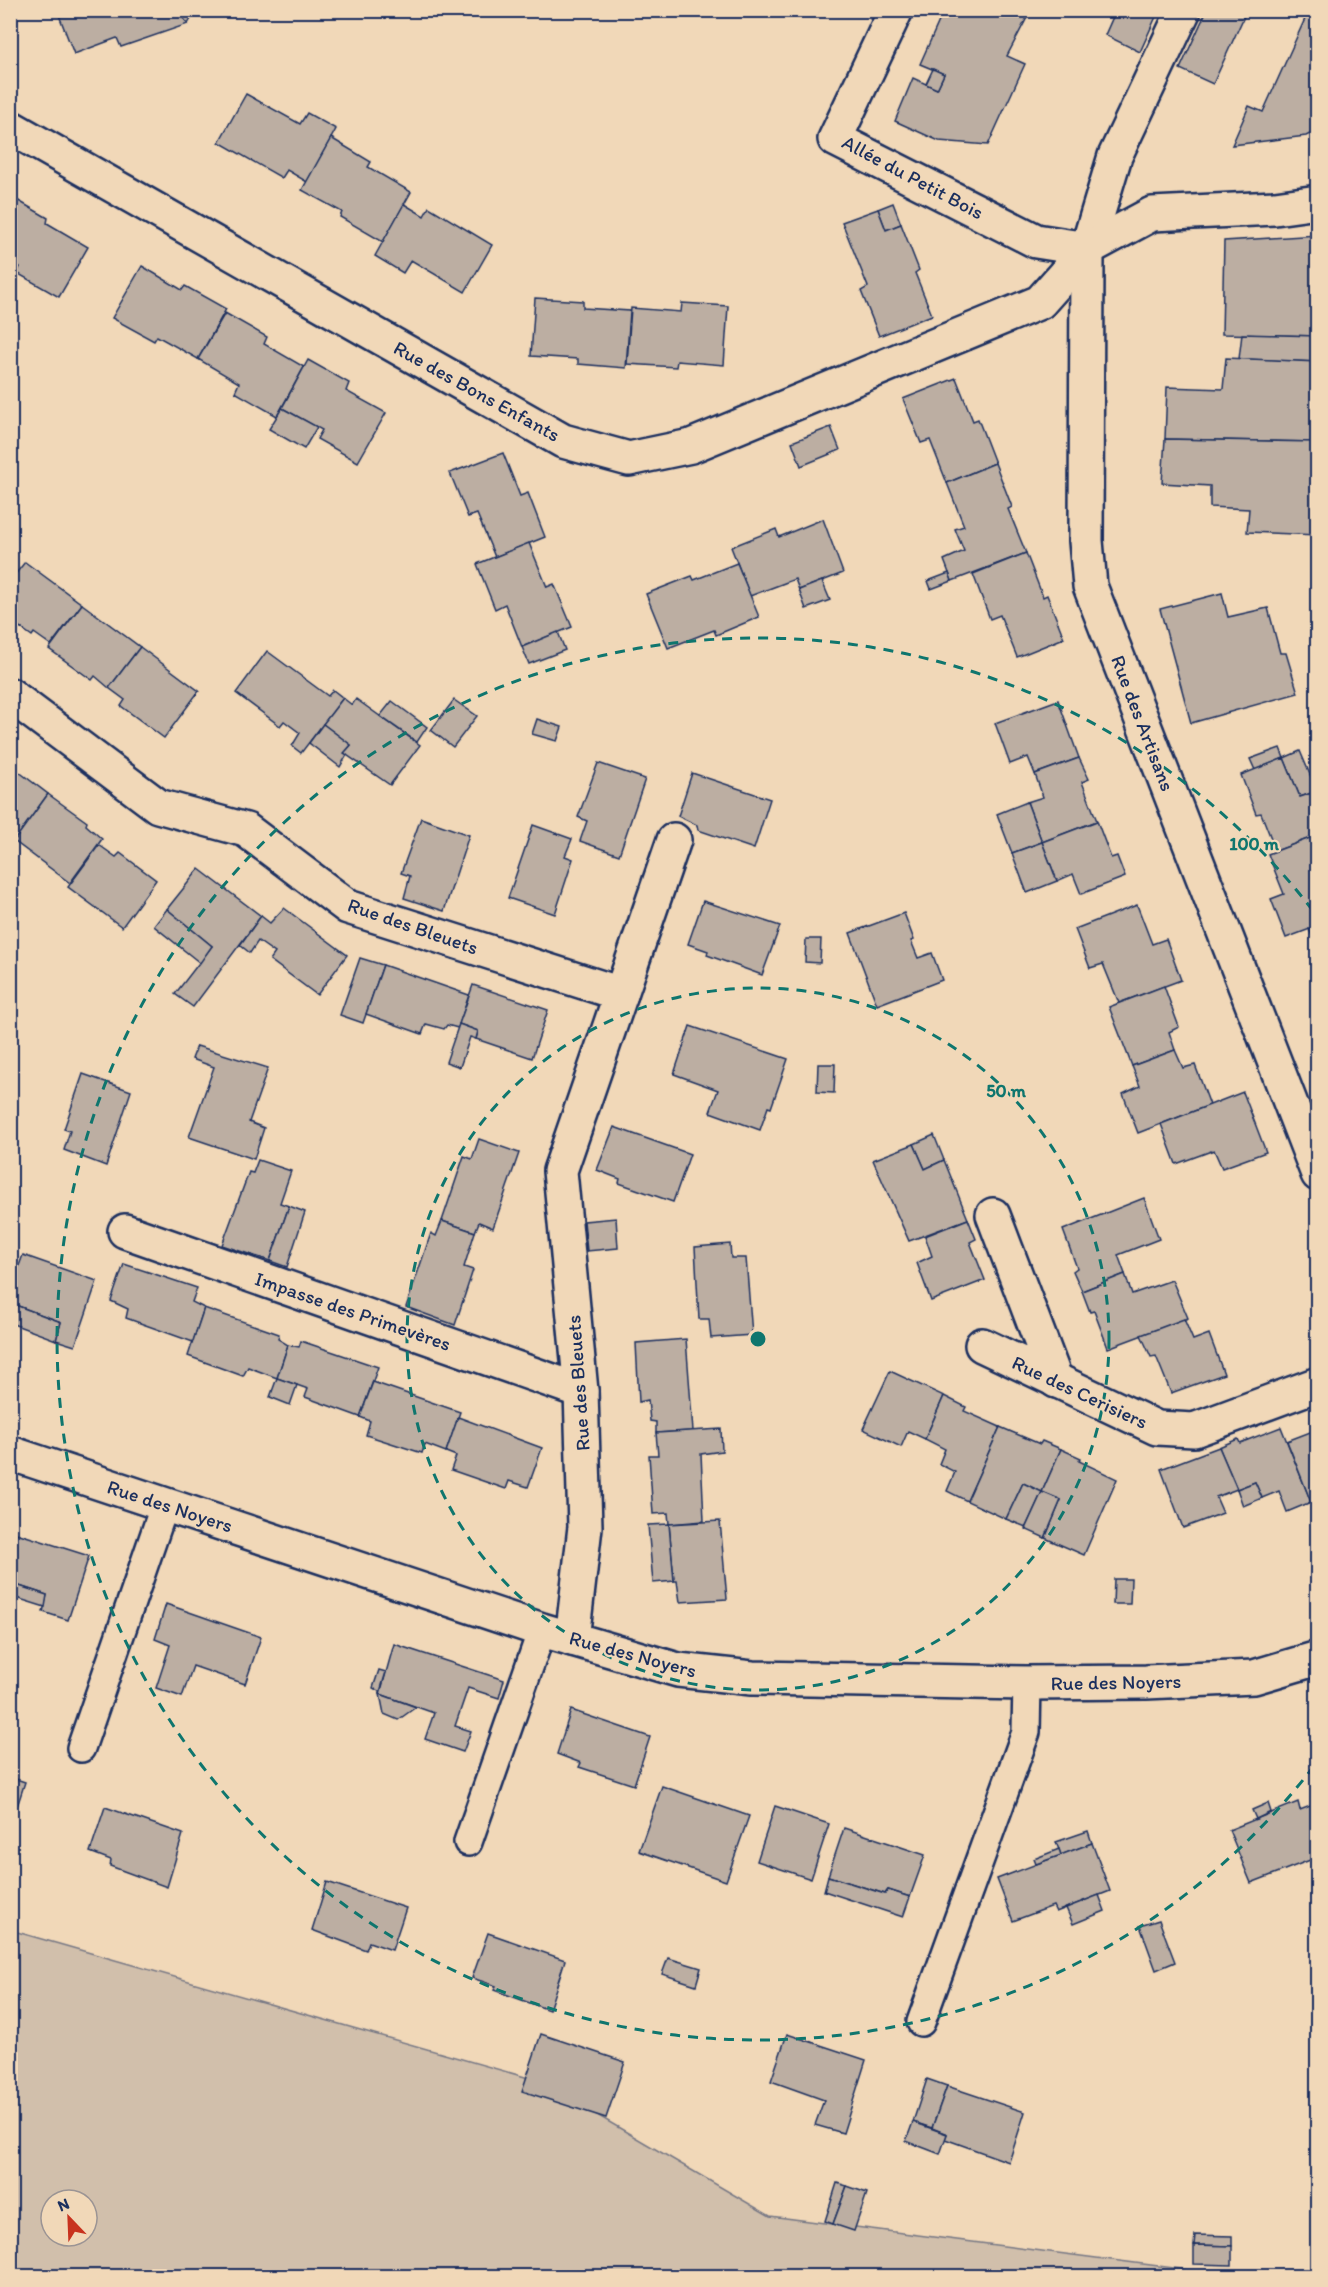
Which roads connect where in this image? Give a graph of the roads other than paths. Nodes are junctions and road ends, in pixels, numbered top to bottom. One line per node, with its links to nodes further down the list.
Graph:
1 (896, 10): 5 (street, Allée du Petit Bois)
2 (1184, 10): 5 (street)
3 (10, 127): 5 (street, Rue des Bons Enfants)
4 (1317, 202): 5 (street)
5 (1087, 249): 9 (street, Rue des Artisans)
6 (10, 695): 8 (street, Rue des Bleuets)
7 (674, 840): 8 (street, Rue des Bleuets)
8 (621, 994): 15 (street, Rue des Bleuets)
9 (1317, 1174)
10 (993, 1215): 13 (street)
11 (125, 1231): 15 (street, Impasse des Primevères)
12 (982, 1345): 13 (street, Rue des Cerisiers)
13 (1056, 1381): 14 (street, Rue des Cerisiers)
14 (1317, 1384)
15 (581, 1391): 18 (street, Rue des Bleuets)
16 (10, 1453): 17 (street, Rue des Noyers)
17 (165, 1504): 18 (street, Rue des Noyers); 21 (lane)
18 (557, 1634): 20 (street, Rue des Noyers); 22 (lane)
19 (1317, 1658): 20 (street, Rue des Noyers)
20 (1027, 1683): 23 (lane)
21 (81, 1748)
22 (468, 1842)
23 (921, 2022)

